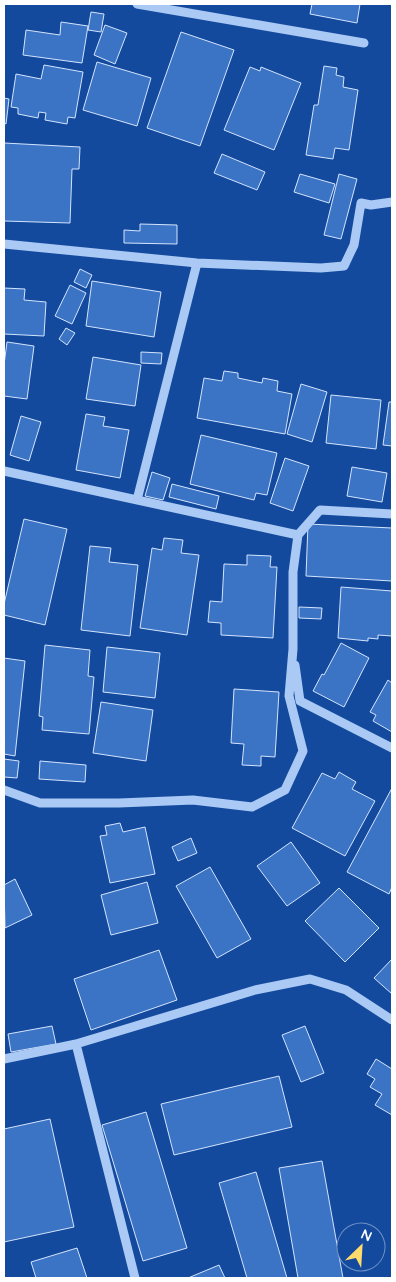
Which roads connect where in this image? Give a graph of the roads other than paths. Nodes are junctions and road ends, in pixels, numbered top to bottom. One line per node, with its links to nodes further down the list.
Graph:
1 (137, 4): 2 (street)
2 (364, 43)
3 (392, 202): 5 (street)
4 (4, 244): 5 (street)
5 (197, 263): 7 (street)
6 (4, 472): 7 (street)
7 (137, 500): 9 (street)
8 (392, 514): 9 (street)
9 (298, 535): 10 (street)
10 (293, 650): 11 (street); 12 (street)
11 (392, 748)
12 (4, 790)
13 (392, 1020): 14 (street)
14 (76, 1044): 15 (street); 16 (street)
15 (4, 1059)
16 (135, 1278)

